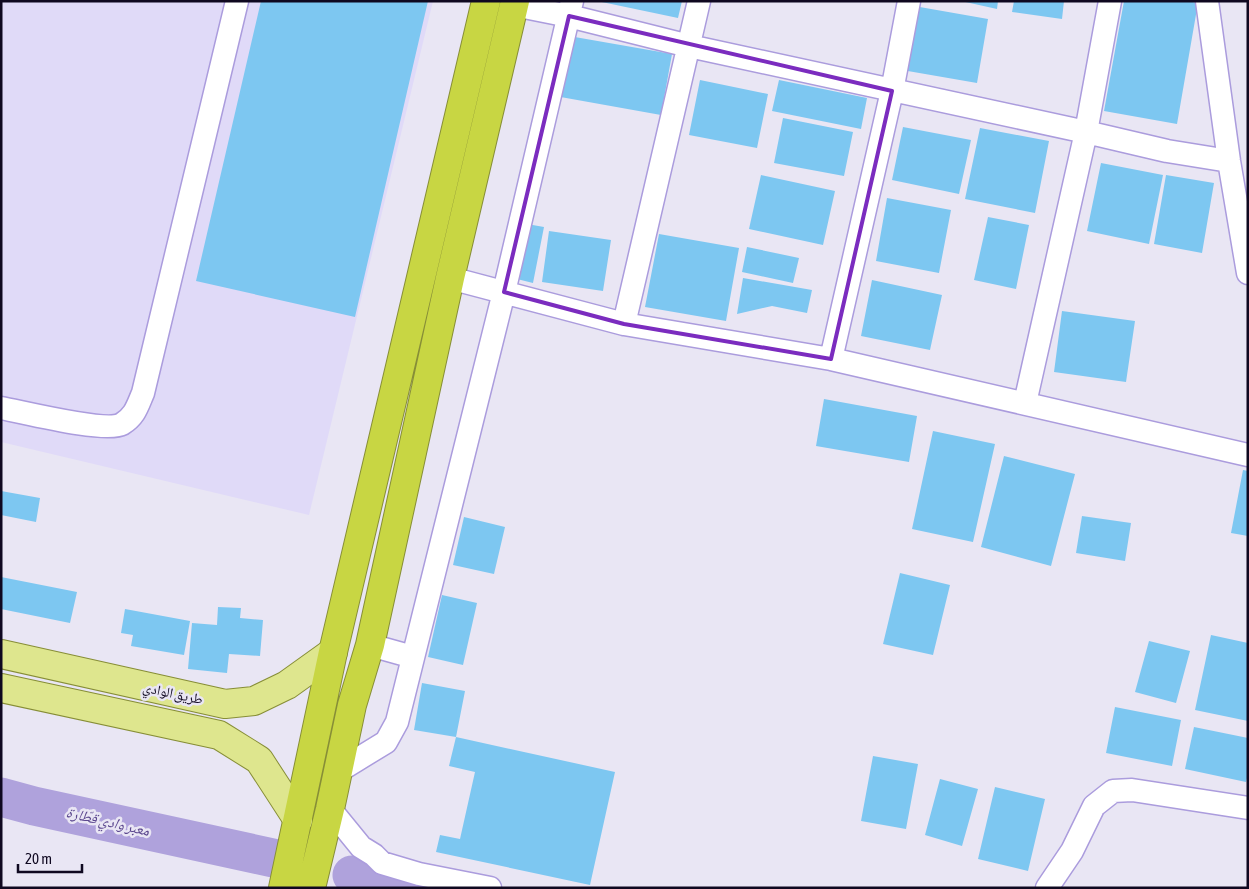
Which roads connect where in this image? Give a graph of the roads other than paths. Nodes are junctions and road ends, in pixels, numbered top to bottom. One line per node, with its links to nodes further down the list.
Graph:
1 (237, 1): 19 (street)
2 (486, 1): 22 (highway)
3 (699, 1): 9 (street)
4 (909, 1): 10 (street)
5 (1110, 1): 11 (street)
6 (1207, 1): 12 (street)
7 (514, 3): 8 (street); 14 (highway)
8 (571, 9): 9 (street); 15 (street)
9 (690, 46): 10 (street); 16 (street)
10 (892, 91): 11 (street); 17 (street)
11 (1086, 132): 12 (street); 18 (street)
12 (1229, 161): 13 (street)
13 (1248, 273)
14 (450, 278): 15 (street); 21 (highway)
15 (504, 292): 16 (street); 24 (street)
16 (624, 324): 17 (street)
17 (831, 359): 18 (street)
18 (1025, 403): 20 (street)
19 (1, 408)
20 (1248, 455)
21 (370, 646): 24 (street); 28 (highway)
22 (333, 652): 26 (main road, طريق الوادي); 31 (highway)
23 (1, 654): 26 (main road, طريق الوادي)
24 (413, 658): 28 (street)
25 (1, 688): 27 (main road)
26 (225, 704): 27 (main road)
27 (219, 735): 31 (main road)
28 (337, 772): 30 (highway)
29 (1248, 808): 35 (street)
30 (330, 809): 33 (highway); 34 (street)
31 (298, 820): 32 (highway)
32 (283, 888)
33 (311, 888)
34 (490, 888)
35 (1048, 888)

